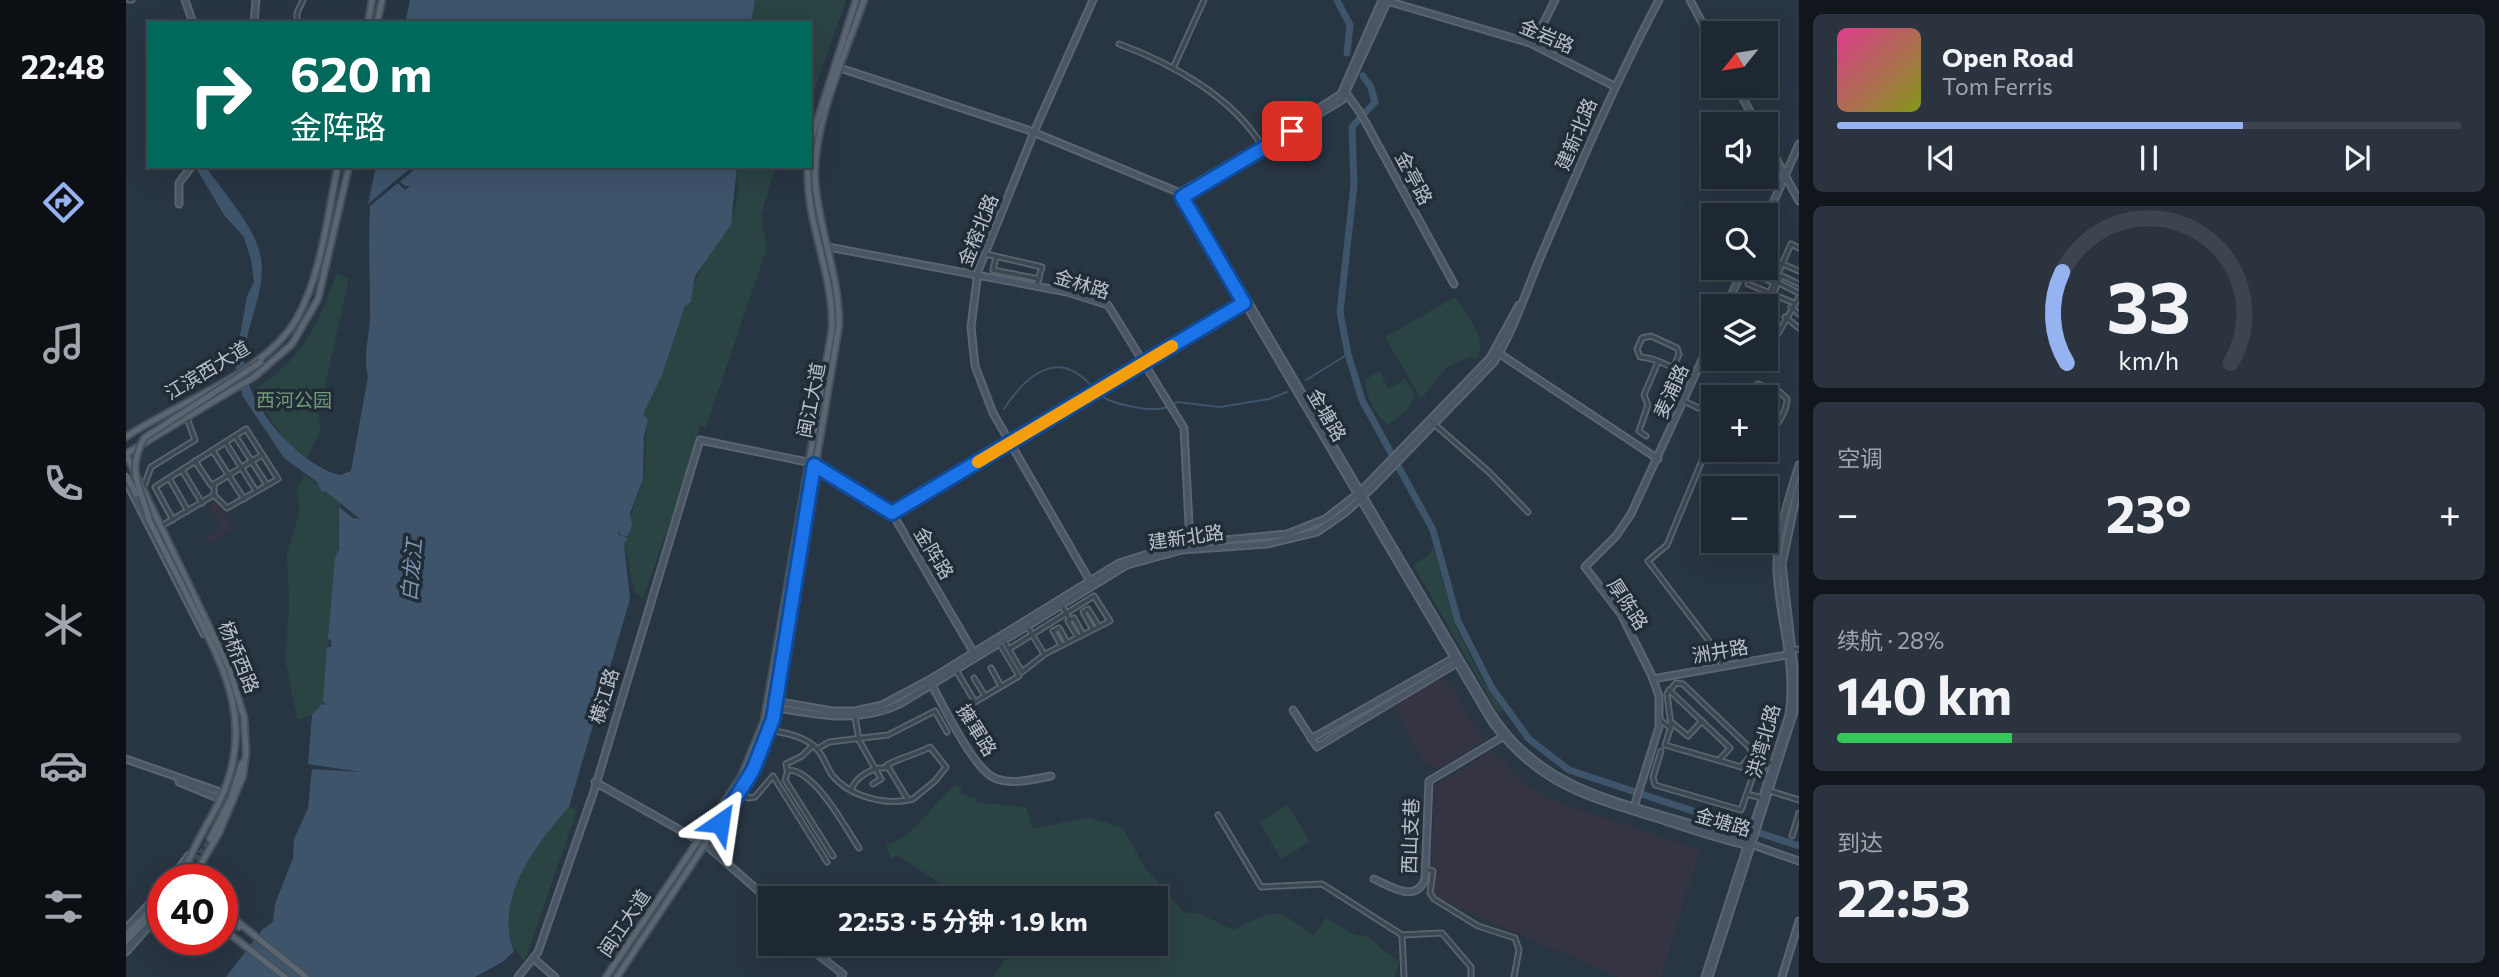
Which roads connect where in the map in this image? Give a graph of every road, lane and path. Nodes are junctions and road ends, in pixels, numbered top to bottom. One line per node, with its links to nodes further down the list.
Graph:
1 (185, 0): 14 (street)
2 (256, 0): 15 (street)
3 (303, 0): 16 (street)
4 (372, 0): 17 (main road)
5 (382, 0): 18 (main road)
6 (856, 0): 22 (main road)
7 (864, 0): 24 (main road, 闽江大道)
8 (1093, 0): 27 (street, 金榕北路)
9 (1204, 0): 23 (street)
10 (1385, 0): 21 (street, 金岩路); 26 (street)
11 (1555, 0): 21 (street)
12 (1659, 0): 25 (street, 建新北路)
13 (1690, 0): 19 (street)
14 (192, 21)
15 (254, 21)
16 (298, 21)
17 (368, 21)
18 (377, 21)
19 (1701, 21)
20 (1119, 44): 23 (street)
21 (1533, 44): 25 (street, 金岩路)
22 (834, 65): 24 (street); 28 (main road)
23 (1174, 66): 30 (street)
24 (841, 68): 27 (street); 41 (main road, 闽江大道)
25 (1614, 86): 67 (street, 建新北路)
26 (1345, 92): 30 (street); 53 (street, 金亭路, bridge)
27 (1034, 132): 37 (street); 43 (street, 金榕北路)
28 (812, 136)
29 (1799, 144): 36 (street)
30 (1262, 146): 37 (street)
31 (1778, 163): 36 (street)
32 (190, 168): 40 (street)
33 (338, 168): 62 (main road, 江滨西大道)
34 (349, 168): 65 (main road, 江滨西大道)
35 (808, 168): 92 (main road, 闽江大道)
36 (1785, 176): 38 (street); 39 (street)
37 (1181, 193): 59 (street, 金塘路)
38 (1799, 201)
39 (1773, 203)
40 (179, 204)
41 (828, 247): 48 (street, 金林路); 92 (main road, 闽江大道)
42 (1799, 248): 46 (street)
43 (985, 254): 44 (street); 48 (street, 金榕北路)
44 (996, 257): 50 (street); 50 (street)
45 (1778, 262): 46 (street)
46 (1782, 264): 47 (street); 49 (street)
47 (1799, 271)
48 (977, 275): 56 (street, 金林路); 84 (street, 金榕北路)
49 (1779, 275): 52 (street); 55 (street)
50 (1039, 279): 56 (street)
51 (1769, 280): 52 (street)
52 (1776, 283): 57 (street); 58 (street)
53 (1454, 284)
54 (1748, 284): 57 (street)
55 (1799, 284)
56 (1036, 287): 68 (street, 金林路)
57 (1771, 293): 58 (street)
58 (1797, 300): 60 (street); 61 (street)
59 (1246, 302): 68 (street); 106 (street, 金塘路)
60 (1799, 314)
61 (1785, 317): 63 (street); 64 (street)
62 (291, 327): 65 (main road); 66 (main road, 江滨西大道)
63 (1799, 328)
64 (1778, 332)
65 (296, 338): 76 (main road, 江滨西大道)
66 (275, 345): 81 (main road, 江滨西大道, bridge); 112 (main road, bridge)
67 (1498, 352): 78 (street, 建新北路); 88 (street)
68 (1145, 362): 84 (street); 115 (street, 金林路)
69 (1658, 362): 71 (street); 71 (street); 80 (street)
70 (1701, 363): 72 (street, 麦浦路)
71 (1673, 369): 72 (street)
72 (1694, 379): 74 (street, 麦浦路)
73 (1778, 391): 77 (street)
74 (1684, 401): 75 (street); 88 (street, 麦浦路)
75 (1701, 409)
76 (186, 417): 86 (main road, 江滨西大道); 103 (street)
77 (1778, 420)
78 (1432, 422): 106 (street, 建新北路); 110 (street)
79 (236, 436): 83 (street); 87 (street); 90 (street)
80 (1646, 436)
81 (126, 437)
82 (700, 440): 92 (street, 金阵路); 171 (street, 横江路)
83 (226, 443): 85 (street); 94 (street)
84 (1009, 443): 111 (street); 116 (street, 金榕北路)
85 (213, 451): 89 (street); 97 (street)
86 (126, 454): 103 (main road, 杨桥西路)
87 (262, 454): 90 (street); 102 (street)
88 (1658, 459): 140 (street, 厚陈路)
89 (195, 461): 95 (street); 100 (street)
90 (252, 461): 94 (street); 102 (street)
91 (1702, 462): 136 (street)
92 (810, 464): 111 (street, 金阵路); 145 (main road, 闽江大道)
93 (1799, 465): 133 (street, 洪湾北路)
94 (241, 467): 97 (street); 104 (street)
95 (182, 470): 98 (street); 108 (street)
96 (126, 475): 112 (main road, 杨桥西路, bridge)
97 (228, 475): 100 (street); 107 (street)
98 (169, 478): 109 (street); 113 (street)
99 (126, 481): 128 (street)
100 (214, 484): 105 (street)
101 (1799, 484): 133 (street, 洪湾北路)
102 (267, 485): 104 (street)
103 (144, 486): 114 (main road, 杨桥西路)
104 (256, 491): 107 (street)
105 (214, 495): 107 (street); 108 (street)
106 (1360, 496): 115 (street, 建新北路); 135 (street, 金塘路); 156 (street, 金塘路)
107 (244, 499)
108 (202, 503): 109 (street)
109 (188, 511): 113 (street)
110 (1528, 512)
111 (892, 513): 132 (street, 金阵路)
112 (149, 519): 128 (main road, 杨桥西路, bridge)
113 (173, 520): 114 (street)
114 (163, 525): 155 (main road, 杨桥西路)
115 (1190, 546): 116 (street, 建新北路)
116 (1091, 582): 117 (street, 建新北路); 132 (street, 建新北路)
117 (1061, 604): 118 (street); 120 (street, 建新北路)
118 (1066, 614): 119 (street); 121 (street); 124 (street)
119 (1070, 620): 123 (street); 125 (street)
120 (1027, 625): 124 (street); 126 (street, 建新北路)
121 (1098, 625): 122 (street); 122 (street)
122 (1093, 628): 123 (street)
123 (1083, 633): 125 (street)
124 (1032, 635): 130 (street); 134 (street)
125 (1077, 636): 127 (street)
126 (1001, 641): 130 (street); 138 (street, 建新北路); 142 (street)
127 (1066, 642): 129 (street); 129 (street)
128 (209, 643): 177 (main road, 杨桥西路)
129 (1061, 645): 134 (street)
130 (1009, 649): 134 (street)
131 (1799, 649): 133 (street)
132 (974, 653): 141 (street, 建新北路)
133 (1791, 653): 136 (street, 洲井路); 147 (street, 洪湾北路); 164 (street, 洪湾北路)
134 (1044, 654)
135 (1455, 661): 156 (street, 金塘路); 157 (street); 157 (street)
136 (1722, 666): 140 (street, 洲井路)
137 (991, 668): 142 (street)
138 (955, 669): 141 (street, 建新北路); 144 (street)
139 (975, 678): 144 (street)
140 (1653, 679): 149 (street, 厚陈路)
141 (930, 682): 145 (street, 建新北路); 148 (street, 建新北路); 169 (street, 擁軍路)
142 (1001, 686): 144 (street)
143 (1669, 690): 150 (street); 151 (street); 165 (street)
144 (985, 696)
145 (772, 704): 148 (street, 建新北路); 153 (main road, 闽江大道); 189 (main road, 闽江大道)
146 (1293, 710): 157 (street)
147 (1796, 712): 175 (street, 洪湾北路)
148 (855, 717): 158 (street)
149 (1660, 720): 152 (street); 181 (street, 厚陈路)
150 (1702, 721): 151 (street); 163 (street)
151 (1671, 722): 152 (street)
152 (1671, 728): 163 (street)
153 (770, 730): 159 (street); 174 (main road, 闽江大道)
154 (947, 732): 158 (street)
155 (245, 735): 188 (main road); 198 (main road, 杨桥西路)
156 (1505, 736): 181 (street, 金塘路); 191 (street, 金塘路); 200 (street, 西山支巷)
157 (1311, 739)
158 (859, 740): 160 (street); 166 (street)
159 (813, 745): 160 (street); 168 (street)
160 (817, 749): 173 (street)
161 (1661, 751): 176 (street)
162 (126, 759): 177 (street)
163 (1719, 761): 165 (street)
164 (1774, 764): 165 (street); 178 (street, 洪湾北路)
165 (1741, 767)
166 (876, 769): 167 (street); 172 (street); 173 (street)
167 (889, 769): 179 (street); 179 (street)
168 (787, 770): 192 (street); 193 (street)
169 (1052, 776)
170 (1753, 776): 176 (street)
171 (595, 782): 189 (street); 218 (street, 横江路)
172 (873, 784)
173 (851, 790): 179 (street)
174 (741, 791): 184 (main road, 闽江大道); 195 (street)
175 (1770, 791): 180 (street); 185 (street, 洪湾北路)
176 (1747, 794): 178 (street)
177 (222, 796): 187 (main road, 杨桥西路)
178 (1763, 799): 185 (street, 洪湾北路)
179 (908, 800)
180 (1799, 800)
181 (1634, 807): 191 (street, 金塘路)
182 (1799, 813): 186 (street)
183 (1218, 815): 213 (street)
184 (721, 819): 190 (main road, 闽江大道); 199 (street)
185 (1755, 830): 191 (street, 洪湾北路)
186 (1792, 836)
187 (201, 837): 196 (street); 197 (main road, 杨桥西路)
188 (210, 839)
189 (698, 839): 190 (street); 223 (main road, 闽江大道)
190 (705, 844): 199 (street); 224 (main road, 闽江大道)
191 (1750, 845): 194 (street, 金塘路); 229 (street, 洪湾北路)
192 (859, 848)
193 (833, 856)
194 (1799, 861)
195 (827, 862)
196 (182, 864)
197 (190, 864)
198 (201, 864)
199 (730, 865): 202 (street)
200 (1426, 869): 201 (street, 西山支巷); 228 (street)
201 (1374, 879)
202 (758, 890)
203 (147, 907): 209 (street)
204 (147, 910): 212 (main road)
205 (1799, 921): 230 (street)
206 (145, 922): 215 (main road)
207 (238, 922): 211 (main road)
208 (238, 925): 211 (main road)
209 (126, 929)
210 (147, 929): 216 (street)
211 (251, 933): 220 (main road)
212 (126, 935)
213 (1402, 935): 226 (street); 227 (street)
214 (238, 940): 219 (main road)
215 (126, 942)
216 (126, 952)
217 (820, 956): 225 (street)
218 (534, 959): 221 (street); 222 (street)
219 (285, 977)
220 (306, 977)
221 (518, 977)
222 (555, 977)
223 (606, 977)
224 (617, 977)
225 (841, 977)
226 (1404, 977)
227 (1471, 977)
228 (1514, 977)
229 (1707, 977)
230 (1782, 977)

